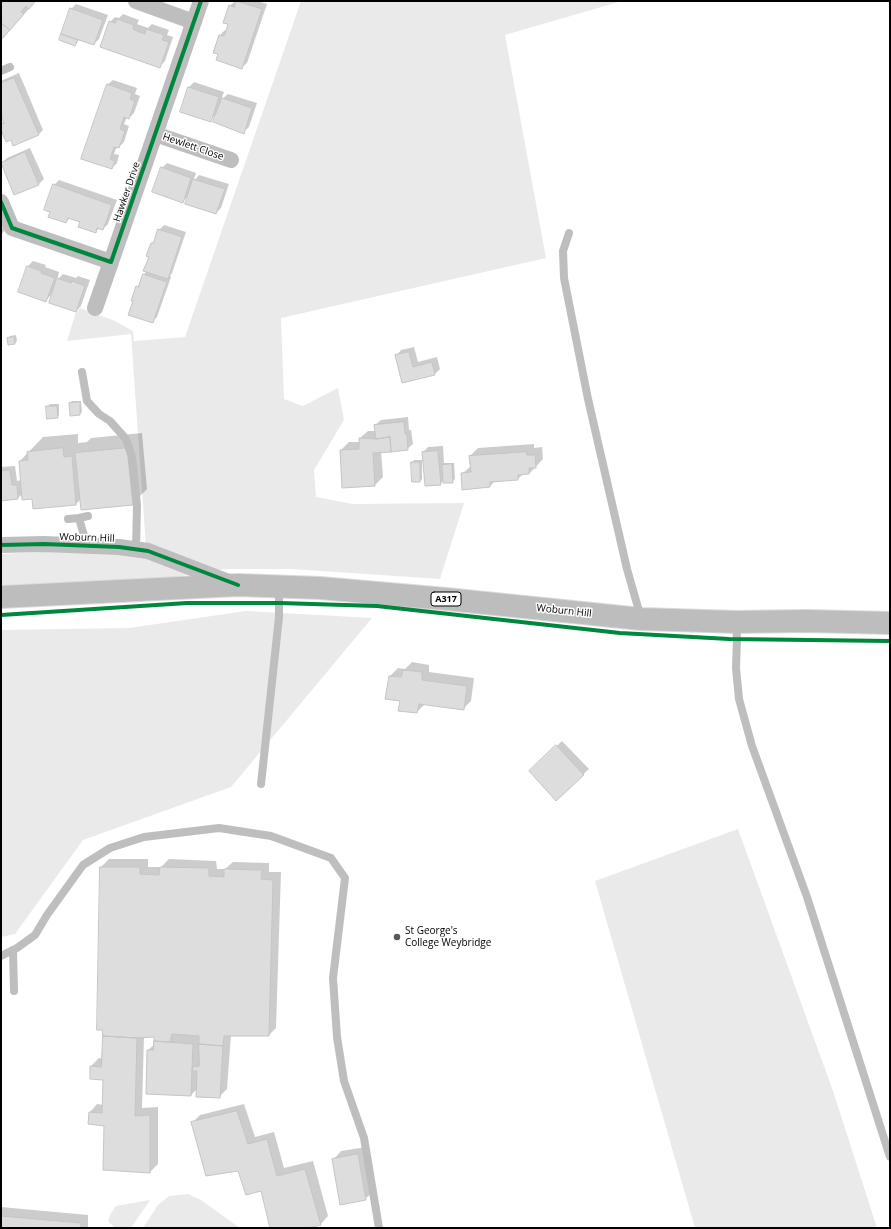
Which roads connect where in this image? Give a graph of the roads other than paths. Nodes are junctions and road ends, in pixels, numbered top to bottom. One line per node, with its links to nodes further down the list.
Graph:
1 (136, 1): 3 (street)
2 (201, 1): 3 (street, Hawker Drive)
3 (194, 22): 6 (street, Hawker Drive)
4 (10, 67): 5 (lane)
5 (1, 71)
6 (155, 134): 7 (street, Hewlett Close); 10 (street, Hawker Drive)
7 (231, 160)
8 (1, 202): 10 (street)
9 (569, 233): 22 (lane)
10 (111, 262): 11 (street, Hawker Drive)
11 (95, 308)
12 (82, 372): 18 (lane)
13 (88, 516): 15 (lane)
14 (68, 518): 15 (lane)
15 (79, 518): 17 (lane)
16 (1, 545): 17 (street, Woburn Hill)
17 (87, 546): 18 (street, Woburn Hill)
18 (136, 549): 19 (street, Woburn Hill)
19 (238, 585): 20 (main road, Woburn Hill / A317); 21 (main road, Woburn Hill / A317)
20 (279, 587): 22 (main road, Woburn Hill / A317); 25 (lane)
21 (1, 597)
22 (641, 619): 23 (main road, Woburn Hill / A317)
23 (736, 622): 24 (main road, Woburn Hill / A317); 29 (lane)
24 (890, 623)
25 (261, 784)
26 (13, 950): 27 (lane); 28 (lane); 30 (lane)
27 (1, 956)
28 (14, 991)
29 (890, 1157)
30 (379, 1228)

